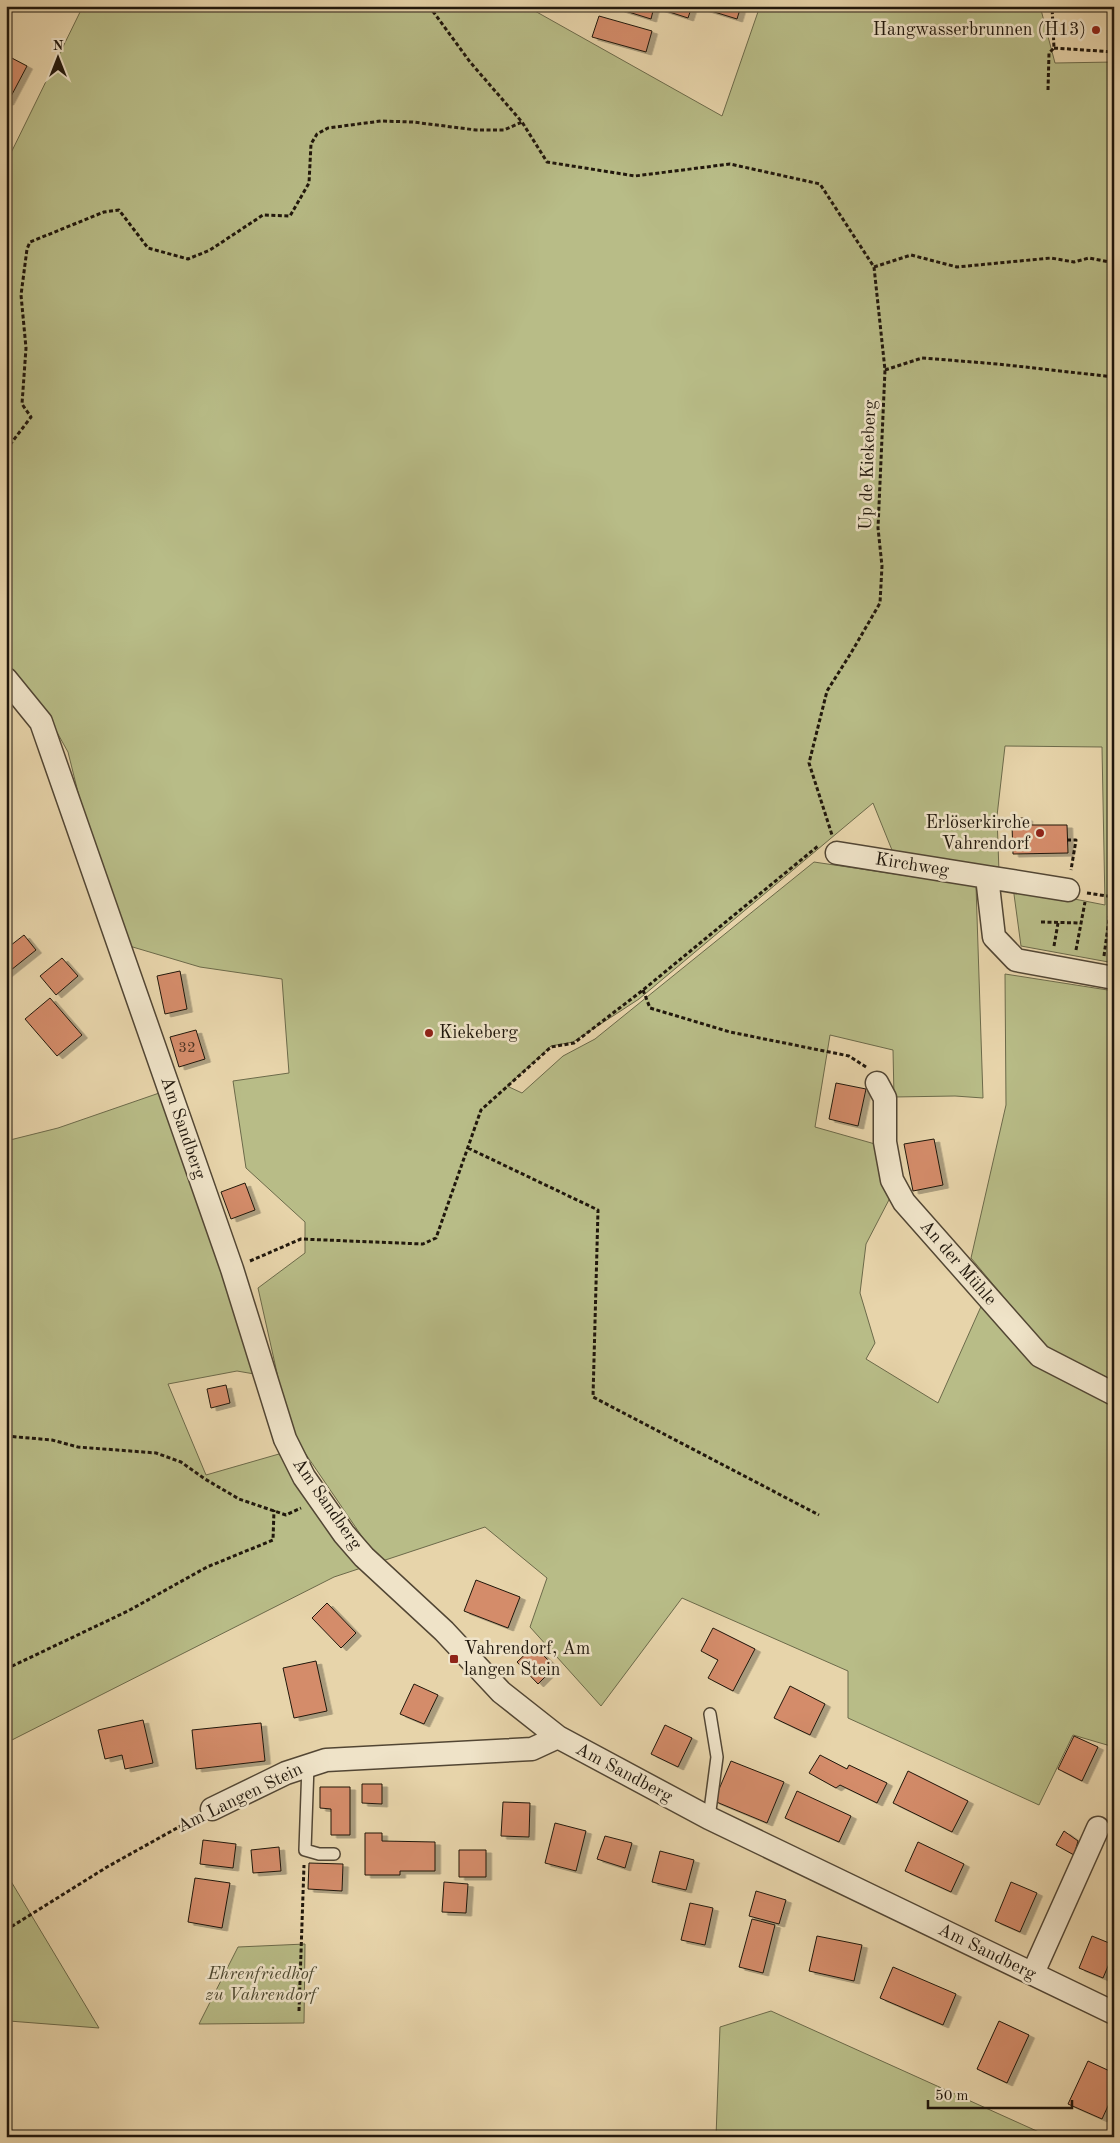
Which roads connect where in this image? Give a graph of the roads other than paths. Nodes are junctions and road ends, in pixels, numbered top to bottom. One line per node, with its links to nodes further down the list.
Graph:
1 (6, 679): 9 (street, Am Sandberg)
2 (834, 843): 3 (street, Kirchweg)
3 (987, 877): 4 (street, Kirchweg); 5 (street)
4 (1078, 891)
5 (1114, 978)
6 (878, 1083): 7 (street, An der Mühle)
7 (1114, 1394)
8 (710, 1714): 12 (lane)
9 (558, 1738): 10 (street, Am Langen Stein); 12 (street, Am Sandberg)
10 (308, 1765): 11 (street, Am Langen Stein); 14 (lane)
11 (212, 1809)
12 (709, 1818): 15 (street, Am Sandberg)
13 (1098, 1828): 15 (street)
14 (334, 1854)
15 (1032, 1973): 16 (street, Am Sandberg)
16 (1114, 2013)

